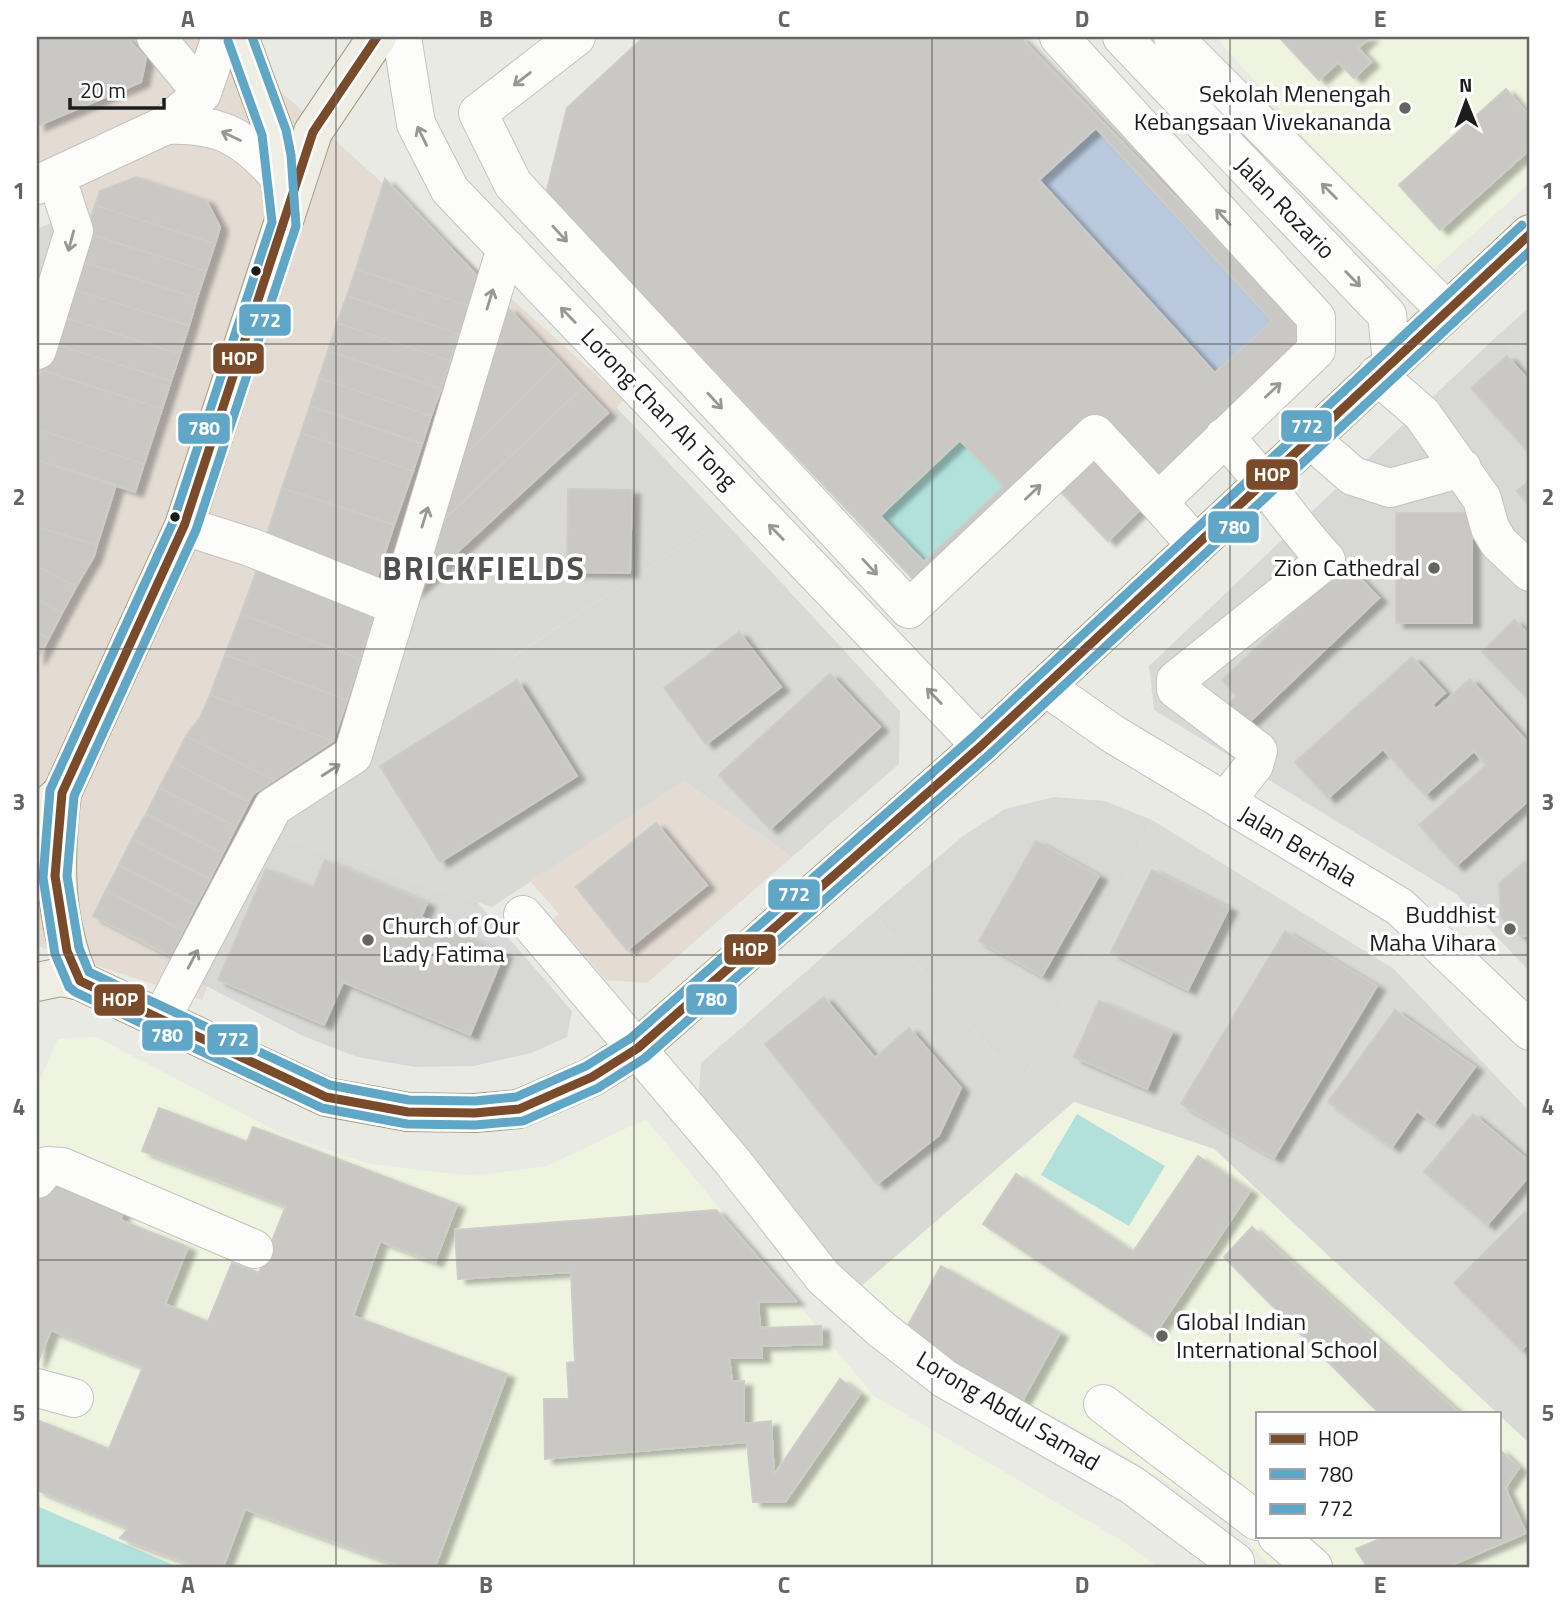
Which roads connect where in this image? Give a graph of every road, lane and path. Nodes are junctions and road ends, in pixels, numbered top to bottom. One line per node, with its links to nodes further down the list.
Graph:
1 (156, 37): 11 (street)
2 (221, 37): 11 (street)
3 (239, 37): 16 (main road)
4 (377, 37): 19 (main road)
5 (402, 37): 17 (street, Lorong Chan Ah Tong, one-way to 5)
6 (576, 37): 15 (street, one-way to 15)
7 (1059, 37): 14 (street)
8 (1122, 37): 10 (street, Jalan Rozario)
9 (1181, 39): 10 (street); 23 (street, Jalan Rozario, one-way to 9)
10 (1153, 70): 12 (street, Jalan Rozario)
11 (202, 93): 13 (street)
12 (1201, 120): 14 (street); 26 (street, Jalan Rozario, one-way to 26)
13 (166, 125): 16 (street, one-way to 13); 18 (street)
14 (1166, 154): 27 (street, one-way to 14)
15 (502, 161): 17 (street); 22 (street, one-way to 22)
16 (281, 179): 19 (main road)
17 (444, 179): 21 (street, Lorong Chan Ah Tong)
18 (42, 182): 24 (street, one-way to 24)
19 (284, 224): 32 (main road)
20 (1530, 234): 23 (main road)
21 (506, 248): 25 (street, Lorong Chan Ah Tong, one-way to 21); 37 (street, one-way to 21)
22 (630, 309): 25 (street); 33 (street, one-way to 33)
23 (1446, 310): 26 (main road)
24 (37, 350)
25 (607, 355): 35 (street, Lorong Chan Ah Tong, one-way to 25)
26 (1384, 368): 28 (main road); 29 (street)
27 (1224, 437): 30 (street); 31 (street)
28 (1309, 438): 29 (street); 30 (main road)
29 (1462, 468): 36 (street)
30 (1263, 482): 34 (main road); 40 (street)
31 (1158, 502): 33 (street, one-way to 31); 34 (street)
32 (184, 526): 37 (street); 41 (main road)
33 (836, 531): 35 (street)
34 (1196, 545): 38 (main road)
35 (804, 561): 39 (street, Lorong Chan Ah Tong, one-way to 35)
36 (1530, 572)
37 (398, 606): 45 (street, one-way to 37)
38 (1045, 687): 39 (main road); 40 (street, Jalan Berhala)
39 (981, 746): 47 (main road)
40 (1225, 802): 46 (street, Jalan Berhala)
41 (49, 804): 43 (main road)
42 (523, 915): 47 (street, Lorong Abdul Samad)
43 (80, 981): 44 (main road); 45 (main road)
44 (37, 982)
45 (161, 1019): 47 (main road)
46 (1530, 1031)
47 (638, 1048): 55 (street, Lorong Abdul Samad)
48 (37, 1179): 49 (street)
49 (254, 1250)
50 (37, 1388): 51 (street)
51 (74, 1398)
52 (1103, 1404): 53 (street)
53 (1256, 1520)
54 (1279, 1538): 56 (street)
55 (1235, 1562)
56 (1314, 1567)

